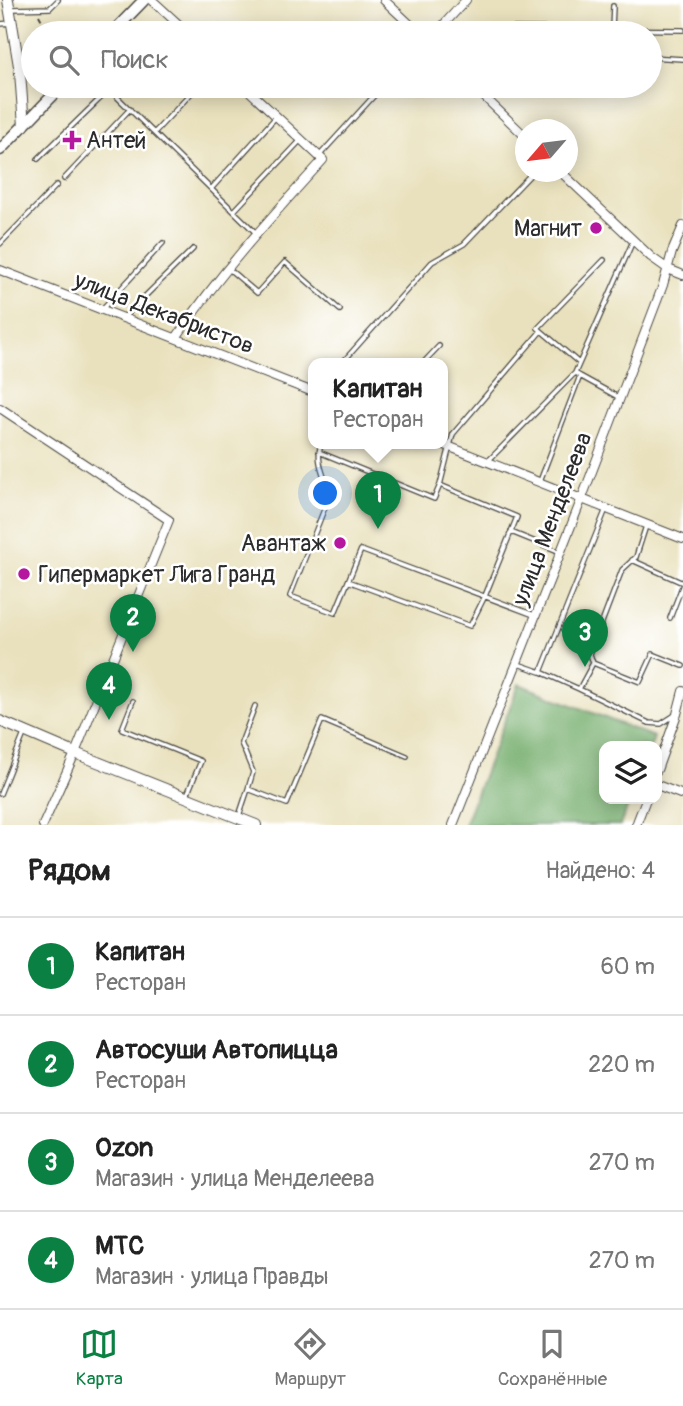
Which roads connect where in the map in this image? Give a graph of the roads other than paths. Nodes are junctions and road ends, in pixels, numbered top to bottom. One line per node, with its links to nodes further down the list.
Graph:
1 (58, 0): 6 (lane)
2 (144, 0): 9 (main road)
3 (152, 0): 8 (street)
4 (384, 0): 10 (street)
5 (466, 0): 11 (street)
6 (9, 5): 13 (street)
7 (613, 6): 12 (lane)
8 (173, 20)
9 (124, 21)
10 (406, 21)
11 (447, 21)
12 (612, 21)
13 (13, 23): 14 (lane); 19 (street)
14 (0, 24)
15 (662, 30): 16 (lane)
16 (683, 30)
17 (662, 58): 18 (lane)
18 (683, 59)
19 (21, 86)
20 (22, 98): 30 (street)
21 (51, 98): 30 (main road)
22 (99, 98): 36 (lane)
23 (120, 98): 28 (lane)
24 (187, 98): 32 (lane)
25 (257, 98): 29 (street)
26 (372, 98): 35 (lane)
27 (485, 98): 31 (street)
28 (130, 110): 32 (lane); 37 (lane)
29 (277, 116): 33 (street); 41 (lane)
30 (24, 126): 34 (main road)
31 (515, 126)
32 (154, 133): 41 (lane)
33 (301, 139): 35 (street); 42 (lane)
34 (0, 150)
35 (319, 156): 44 (street)
36 (38, 159)
37 (64, 179)
38 (523, 182): 60 (lane)
39 (572, 182): 45 (street)
40 (57, 185): 47 (lane)
41 (211, 189): 42 (lane)
42 (234, 211): 44 (lane)
43 (683, 226): 50 (street, улица Менделеева)
44 (256, 233): 51 (street)
45 (634, 240): 50 (street); 62 (lane)
46 (163, 243): 54 (lane)
47 (0, 244)
48 (193, 249): 56 (lane)
49 (604, 260): 57 (lane)
50 (668, 268): 53 (street); 66 (street, улица Менделеева)
51 (228, 269): 55 (lane); 58 (street)
52 (0, 270): 54 (street, улица Декабристов)
53 (683, 275)
54 (101, 309): 56 (street, улица Декабристов)
55 (340, 310)
56 (123, 318): 58 (street, улица Декабристов)
57 (541, 331): 62 (lane); 68 (lane)
58 (176, 338): 65 (street, улица Декабристов)
59 (439, 346): 61 (lane)
60 (346, 358)
61 (428, 358)
62 (579, 363): 63 (lane)
63 (575, 373): 64 (lane); 71 (lane)
64 (580, 376): 66 (lane); 72 (lane)
65 (308, 390)
66 (620, 398): 74 (street, улица Менделеева)
67 (0, 408): 97 (street)
68 (450, 447): 71 (street); 73 (lane)
69 (319, 449): 70 (lane)
70 (318, 452): 73 (lane); 81 (lane)
71 (488, 461): 72 (street)
72 (540, 481): 74 (street)
73 (440, 485): 77 (lane)
74 (582, 498): 75 (street); 79 (street, улица Менделеева)
75 (607, 508): 76 (street); 89 (lane)
76 (647, 524): 78 (street); 80 (lane)
77 (511, 532): 79 (lane); 83 (lane)
78 (683, 539)
79 (560, 552): 84 (street, улица Менделеева)
80 (632, 560): 82 (lane); 86 (lane)
81 (348, 581): 83 (lane); 83 (lane)
82 (683, 584): 85 (lane)
83 (485, 596): 84 (lane)
84 (536, 615): 87 (street, улица Менделеева)
85 (670, 618)
86 (593, 663): 88 (lane); 90 (lane)
87 (516, 664): 89 (lane); 109 (street, улица Менделеева)
88 (683, 666)
89 (541, 672): 90 (lane)
90 (579, 689): 94 (lane)
91 (683, 691): 94 (street)
92 (133, 701): 104 (lane)
93 (255, 706): 101 (lane)
94 (680, 715): 99 (street)
95 (0, 721): 96 (street)
96 (25, 732): 97 (street); 102 (lane)
97 (75, 753): 104 (street); 107 (street)
98 (407, 756): 101 (lane)
99 (662, 758)
100 (662, 787): 103 (street)
101 (248, 789): 106 (lane)
102 (0, 794)
103 (683, 795)
104 (186, 797): 106 (street)
105 (644, 804): 110 (street)
106 (238, 818): 108 (street)
107 (43, 825)
108 (256, 825)
109 (453, 825)
110 (636, 825)

